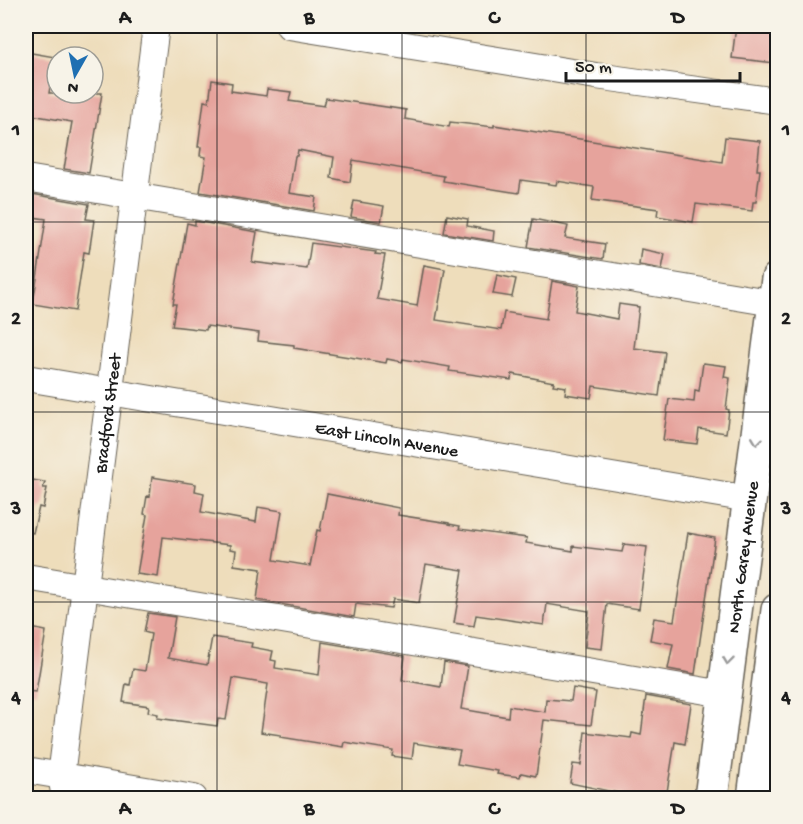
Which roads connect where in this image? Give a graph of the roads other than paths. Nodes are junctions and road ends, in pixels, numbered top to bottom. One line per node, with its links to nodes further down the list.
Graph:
1 (156, 26): 5 (street, Bradford Street)
2 (289, 26): 3 (street)
3 (777, 100)
4 (26, 178): 5 (street)
5 (134, 196): 6 (street); 8 (street, Bradford Street)
6 (776, 291): 9 (main road, North Garey Avenue, one-way to 9)
7 (26, 378): 8 (street, East Lincoln Avenue)
8 (109, 392): 9 (street, East Lincoln Avenue); 11 (street, Bradford Street)
9 (749, 499): 14 (main road, North Garey Avenue, one-way to 14)
10 (26, 577): 11 (street)
11 (85, 587): 14 (street); 16 (street, Bradford Street)
12 (777, 610): 13 (main road)
13 (773, 690): 19 (main road)
14 (724, 694): 18 (main road, North Garey Avenue)
15 (26, 770): 16 (street)
16 (63, 788): 17 (street)
17 (194, 798)
18 (711, 798)
19 (754, 798)

